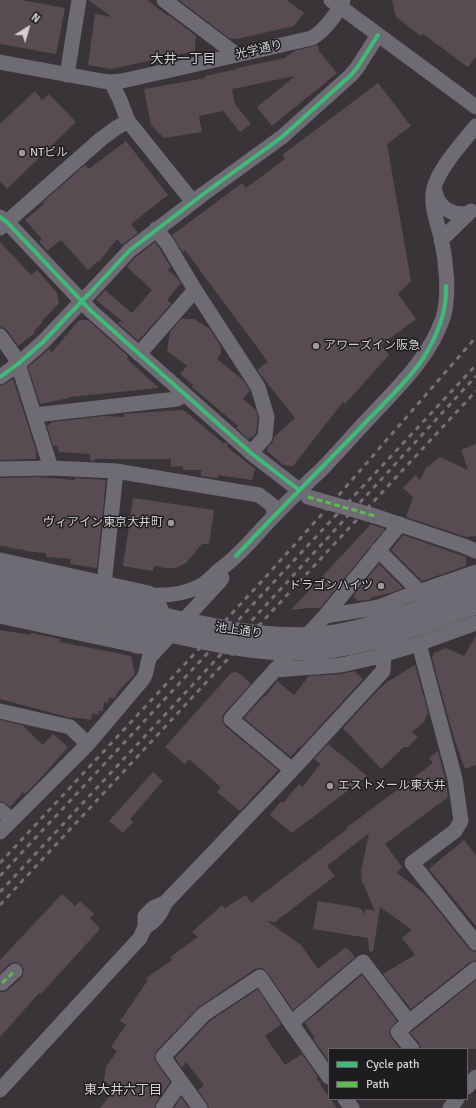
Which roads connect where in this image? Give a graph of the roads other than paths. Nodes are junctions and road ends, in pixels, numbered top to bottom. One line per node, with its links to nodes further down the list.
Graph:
1 (79, 0): 7 (street)
2 (164, 0): 5 (street)
3 (338, 2): 4 (street); 5 (street, 光学通り)
4 (378, 35): 9 (street); 13 (street)
5 (237, 55): 8 (street, 光学通り)
6 (0, 62): 7 (street, 光学通り)
7 (67, 74): 8 (street, 光学通り)
8 (111, 82): 10 (street)
9 (476, 107)
10 (128, 121): 13 (street); 15 (street)
11 (476, 126): 12 (street)
12 (434, 189): 14 (street); 17 (street)
13 (193, 202): 16 (street)
14 (472, 210): 17 (street)
15 (2, 223): 19 (street)
16 (156, 229): 18 (street); 19 (street)
17 (441, 240): 30 (street)
18 (195, 290): 21 (street); 26 (street)
19 (81, 302): 21 (street); 22 (street)
20 (0, 336): 22 (street)
21 (139, 354): 24 (street)
22 (18, 364): 23 (street); 25 (street)
23 (0, 377)
24 (184, 394): 25 (street); 26 (street)
25 (35, 415): 27 (street)
26 (251, 453): 30 (street)
27 (51, 468): 28 (street); 29 (street)
28 (0, 469)
29 (116, 471): 31 (street); 39 (street)
30 (304, 494): 31 (street); 32 (street)
31 (275, 515): 35 (street)
32 (400, 524): 33 (street); 34 (street)
33 (378, 550): 41 (street); 48 (street)
34 (476, 551)
35 (236, 556): 42 (street); 52 (street)
36 (0, 562): 39 (main road)
37 (476, 572): 41 (street)
38 (0, 581): 44 (main road, 池上通り)
39 (104, 585): 42 (main road)
40 (476, 589): 44 (main road, 池上通り, bridge)
41 (420, 592): 46 (street)
42 (148, 595): 50 (main road)
43 (0, 596): 44 (main road, 池上通り)
44 (47, 599): 45 (main road, 池上通り, bridge)
45 (476, 604)
46 (382, 606): 48 (street); 53 (street)
47 (0, 614): 50 (main road)
48 (325, 616): 54 (street)
49 (476, 623): 51 (street)
50 (137, 644): 52 (main road)
51 (419, 644): 53 (street); 61 (street)
52 (158, 648): 56 (street)
53 (384, 654): 54 (street); 57 (street)
54 (275, 670): 57 (street)
55 (0, 711): 56 (street)
56 (88, 744): 59 (street)
57 (292, 770): 72 (street)
58 (0, 810): 59 (street)
59 (12, 820): 60 (street)
60 (0, 832)
61 (474, 936)
62 (476, 969): 65 (street)
63 (15, 971): 64 (street)
64 (2, 983)
65 (409, 1022): 66 (street); 67 (street)
66 (291, 1023): 68 (street); 70 (street)
67 (411, 1048)
68 (328, 1076)
69 (476, 1077): 71 (street)
70 (182, 1082): 74 (street); 75 (street)
71 (468, 1086)
72 (0, 1090)
73 (346, 1100): 76 (street)
74 (163, 1108)
75 (200, 1108)
76 (352, 1108)

